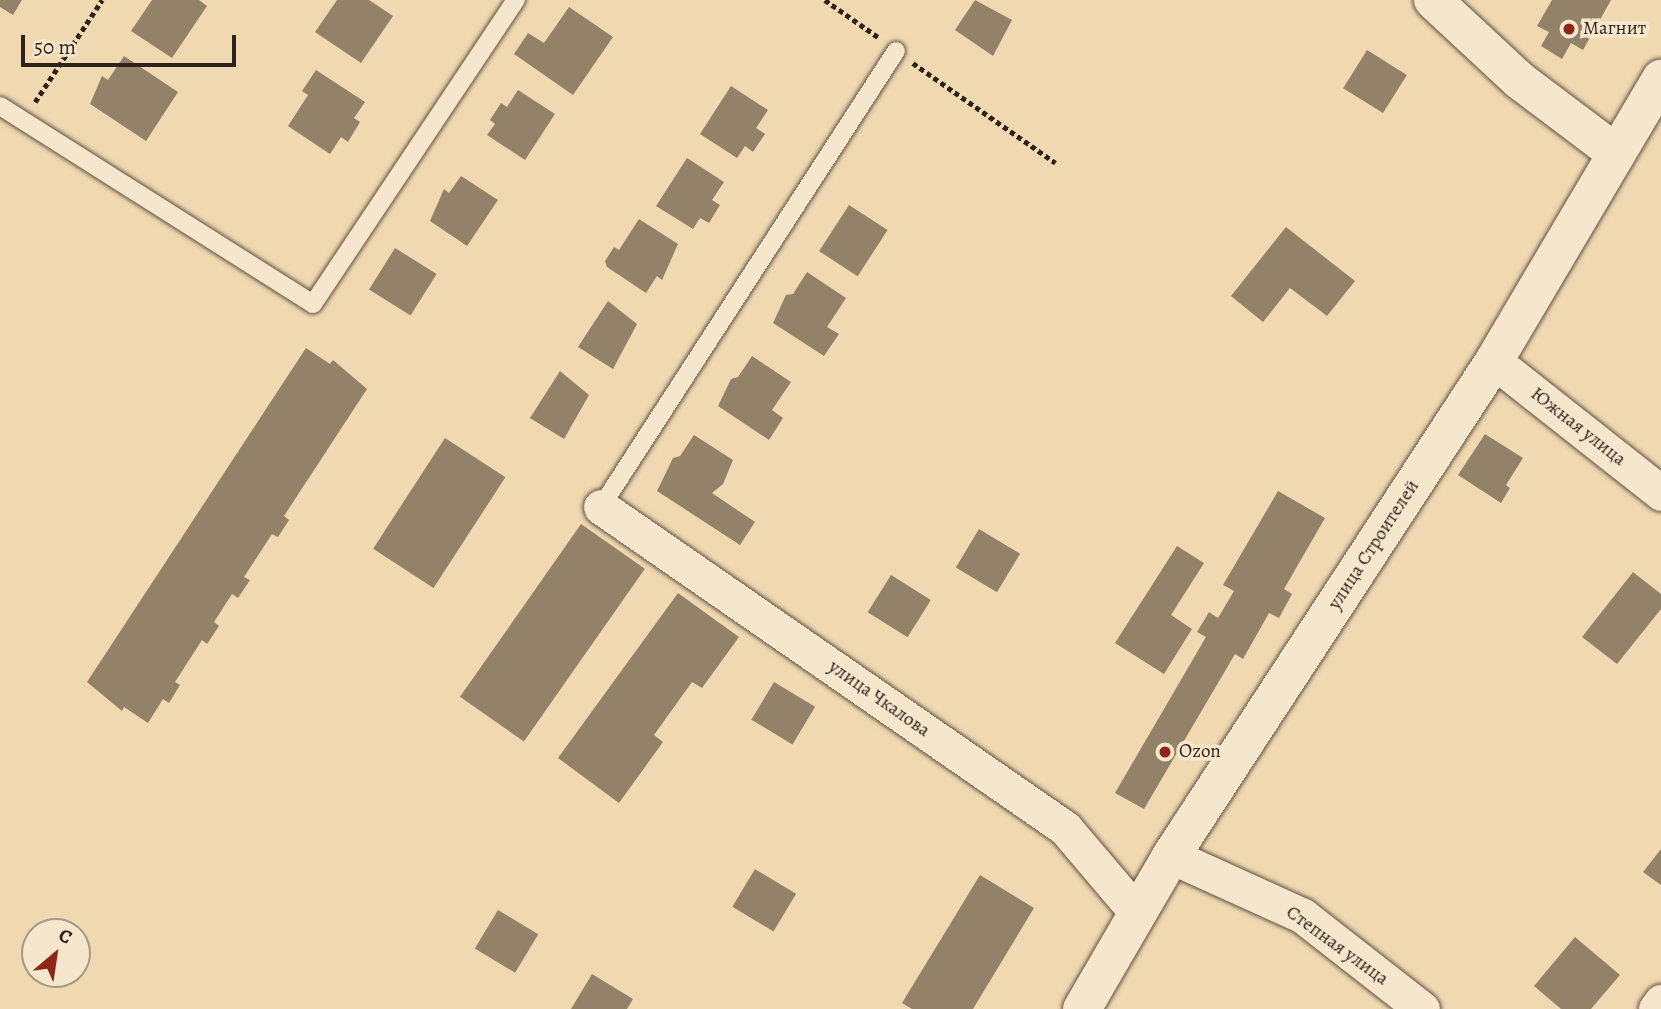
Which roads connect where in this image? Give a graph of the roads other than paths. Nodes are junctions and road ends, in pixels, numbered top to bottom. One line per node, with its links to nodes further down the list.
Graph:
1 (516, 0): 5 (lane)
2 (1433, 0): 6 (main road)
3 (897, 51): 9 (lane)
4 (1661, 79): 6 (main road, улица Строителей)
5 (0, 106)
6 (1616, 153): 7 (main road, улица Строителей)
7 (1494, 361): 8 (street, Южная улица); 10 (main road, улица Строителей)
8 (1661, 493)
9 (601, 507): 11 (street, улица Чкалова)
10 (1171, 856): 11 (main road, улица Строителей); 14 (street, Степная улица)
11 (1137, 913): 13 (main road, улица Строителей)
12 (1661, 1002): 15 (street)
13 (1082, 1009)
14 (1422, 1009)
15 (1656, 1009)

